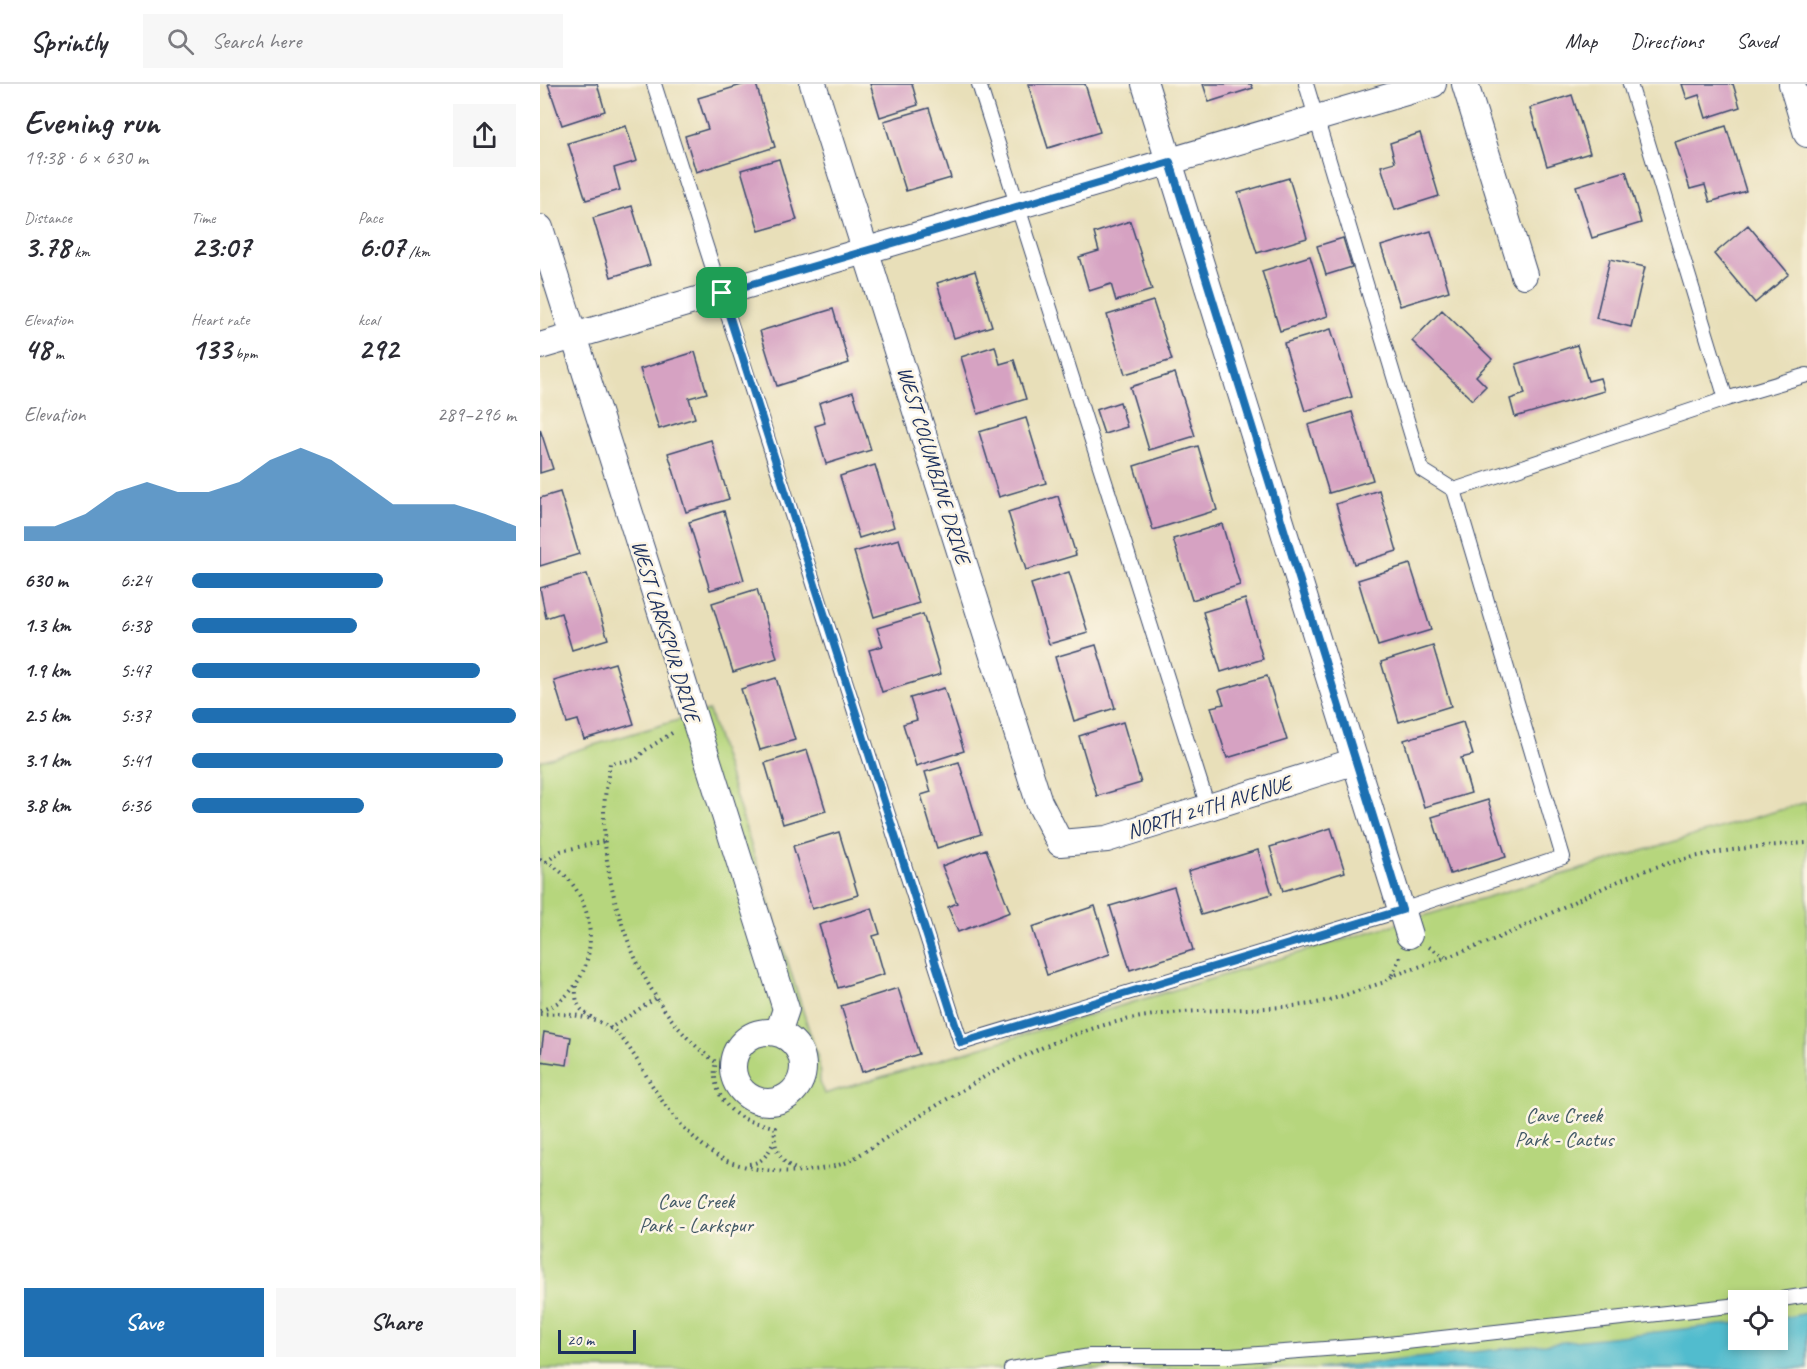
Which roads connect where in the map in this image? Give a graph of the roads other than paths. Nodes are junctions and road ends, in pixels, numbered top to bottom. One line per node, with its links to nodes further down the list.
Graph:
1 (654, 84): 17 (lane)
2 (813, 84): 15 (street, WEST COLUMBINE DRIVE)
3 (980, 84): 13 (lane)
4 (1145, 84): 12 (street)
5 (1306, 84): 10 (lane)
6 (1432, 84): 10 (street)
7 (1466, 84): 16 (street)
8 (1630, 84): 21 (lane)
9 (1792, 84): 11 (street)
10 (1317, 118): 12 (street); 22 (lane)
11 (1807, 134)
12 (1170, 162): 13 (street); 23 (street)
13 (1020, 206): 15 (street); 24 (lane)
14 (540, 228): 18 (street, WEST LARKSPUR DRIVE)
15 (867, 252): 17 (street); 25 (street, WEST COLUMBINE DRIVE)
16 (1524, 276)
17 (722, 293): 18 (street); 26 (lane)
18 (576, 336): 19 (street); 28 (street, WEST LARKSPUR DRIVE)
19 (540, 346)
20 (1807, 375): 21 (lane)
21 (1726, 399): 22 (lane)
22 (1454, 490): 26 (lane)
23 (1356, 760): 24 (street, NORTH 24TH AVENUE); 26 (street)
24 (1208, 807): 25 (street, NORTH 24TH AVENUE)
25 (1059, 843)
26 (1402, 910): 27 (street)
27 (1409, 935)
28 (778, 1033)
29 (1807, 1295): 30 (lane)
30 (1788, 1298)
31 (1728, 1306): 32 (lane)
32 (1011, 1369)

